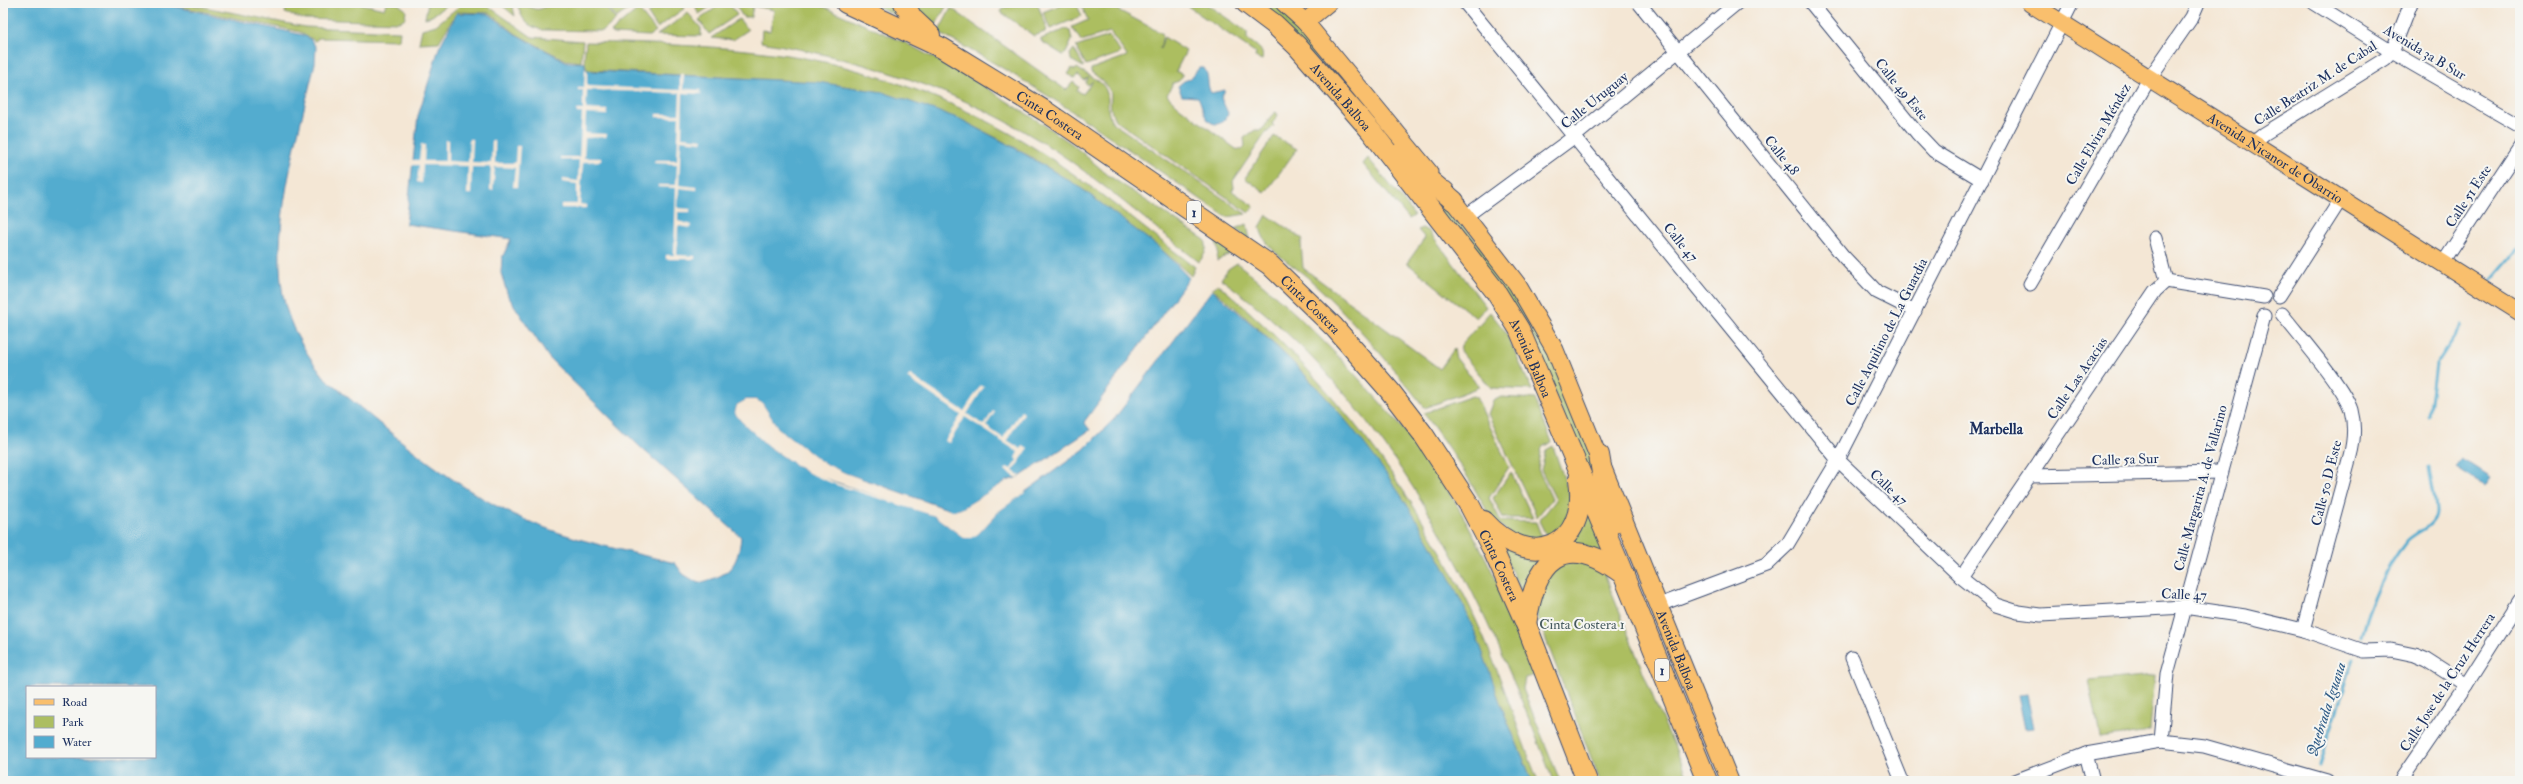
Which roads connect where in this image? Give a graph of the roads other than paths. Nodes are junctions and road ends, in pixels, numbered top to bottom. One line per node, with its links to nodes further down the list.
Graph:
1 (846, 3): 17 (highway, Cinta Costera / 1)
2 (904, 3): 17 (highway)
3 (1247, 3): 22 (highway, Avenida Balboa)
4 (1328, 3): 15 (main road)
5 (1465, 3): 23 (street, Calle 47)
6 (1639, 3): 18 (street, Calle 48)
7 (1737, 3): 18 (street, Calle Uruguay)
8 (1811, 3): 26 (street, Calle 49 Este)
9 (2030, 3): 16 (main road, Avenida Nicanor de Obarrio)
10 (2072, 3): 16 (street, Calle Aquilino de La Guardia)
11 (2198, 3): 20 (street, Calle Elvira Méndez)
12 (2314, 3): 19 (street, Avenida 3a B Sur)
13 (2411, 3): 19 (street, Calle Beatriz M. de Cabal)
14 (1289, 4): 15 (main road, Avenida Balboa)
15 (1305, 22): 28 (main road, Avenida Balboa)
16 (2062, 23): 20 (main road, Avenida Nicanor de Obarrio); 26 (street, Calle Aquilino de La Guardia)
17 (942, 48): 45 (highway, Cinta Costera / 1)
18 (1678, 52): 23 (street, Calle Uruguay); 36 (street, Calle 48)
19 (2392, 52): 21 (street, Avenida 3a B Sur); 24 (street, Calle Beatriz M. de Cabal)
20 (2148, 79): 24 (main road, Avenida Nicanor de Obarrio); 33 (street, Calle Elvira Méndez)
21 (2520, 126)
22 (1371, 131): 28 (highway); 40 (highway, Avenida Balboa)
23 (1575, 136): 29 (street, Calle Uruguay); 42 (street, Calle 47)
24 (2252, 144): 27 (main road, Avenida Nicanor de Obarrio)
25 (2520, 146): 31 (street, Calle 51 Este)
26 (1982, 180): 36 (street, Calle Aquilino de La Guardia)
27 (2341, 199): 31 (main road, Avenida Nicanor de Obarrio); 34 (street)
28 (1454, 201): 29 (main road, Avenida Balboa)
29 (1466, 216): 41 (main road, Avenida Balboa)
30 (2155, 238): 32 (street)
31 (2443, 263): 37 (main road, Avenida Nicanor de Obarrio)
32 (2166, 281): 35 (street); 44 (street, Calle Las Acacias)
33 (2030, 284)
34 (2279, 296): 35 (street); 38 (street)
35 (2264, 297): 39 (street)
36 (1915, 311): 42 (street, Calle Aquilino de La Guardia)
37 (2520, 312)
38 (2282, 314): 39 (street); 52 (street, Calle 50 D Este)
39 (2264, 316): 43 (street, Calle Margarita A. de Vallarino)
40 (1569, 447): 45 (highway); 46 (highway, Avenida Balboa)
41 (1599, 455): 46 (highway); 49 (main road, Avenida Balboa)
42 (1838, 460): 47 (street, Calle 47); 49 (street, Calle Aquilino de La Guardia)
43 (2221, 472): 44 (street, Calle 5a Sur); 50 (street, Calle Margarita A. de Vallarino)
44 (2030, 476): 47 (street, Calle Las Acacias)
45 (1470, 506): 51 (highway, Cinta Costera / 1)
46 (1620, 567): 51 (highway); 58 (highway, Avenida Balboa / 1)
47 (1961, 576): 50 (street, Calle 47)
48 (2520, 600): 54 (street, Calle Jose de la Cruz Herrera)
49 (1659, 605): 59 (main road, Avenida Balboa)
50 (2184, 607): 52 (street, Calle 47); 55 (street, Calle Margarita A. de Vallarino)
51 (1526, 624): 57 (highway, Cinta Costera / 1)
52 (2304, 630): 54 (street, Calle 47)
53 (1852, 658): 60 (street)
54 (2466, 685): 64 (street, Calle Jose de la Cruz Herrera)
55 (2161, 741): 56 (street); 63 (street)
56 (2086, 754): 61 (street); 62 (street)
57 (1587, 781)
58 (1707, 781)
59 (1730, 781)
60 (1902, 781)
61 (2015, 781)
62 (2093, 781)
63 (2327, 781)
64 (2400, 781)

